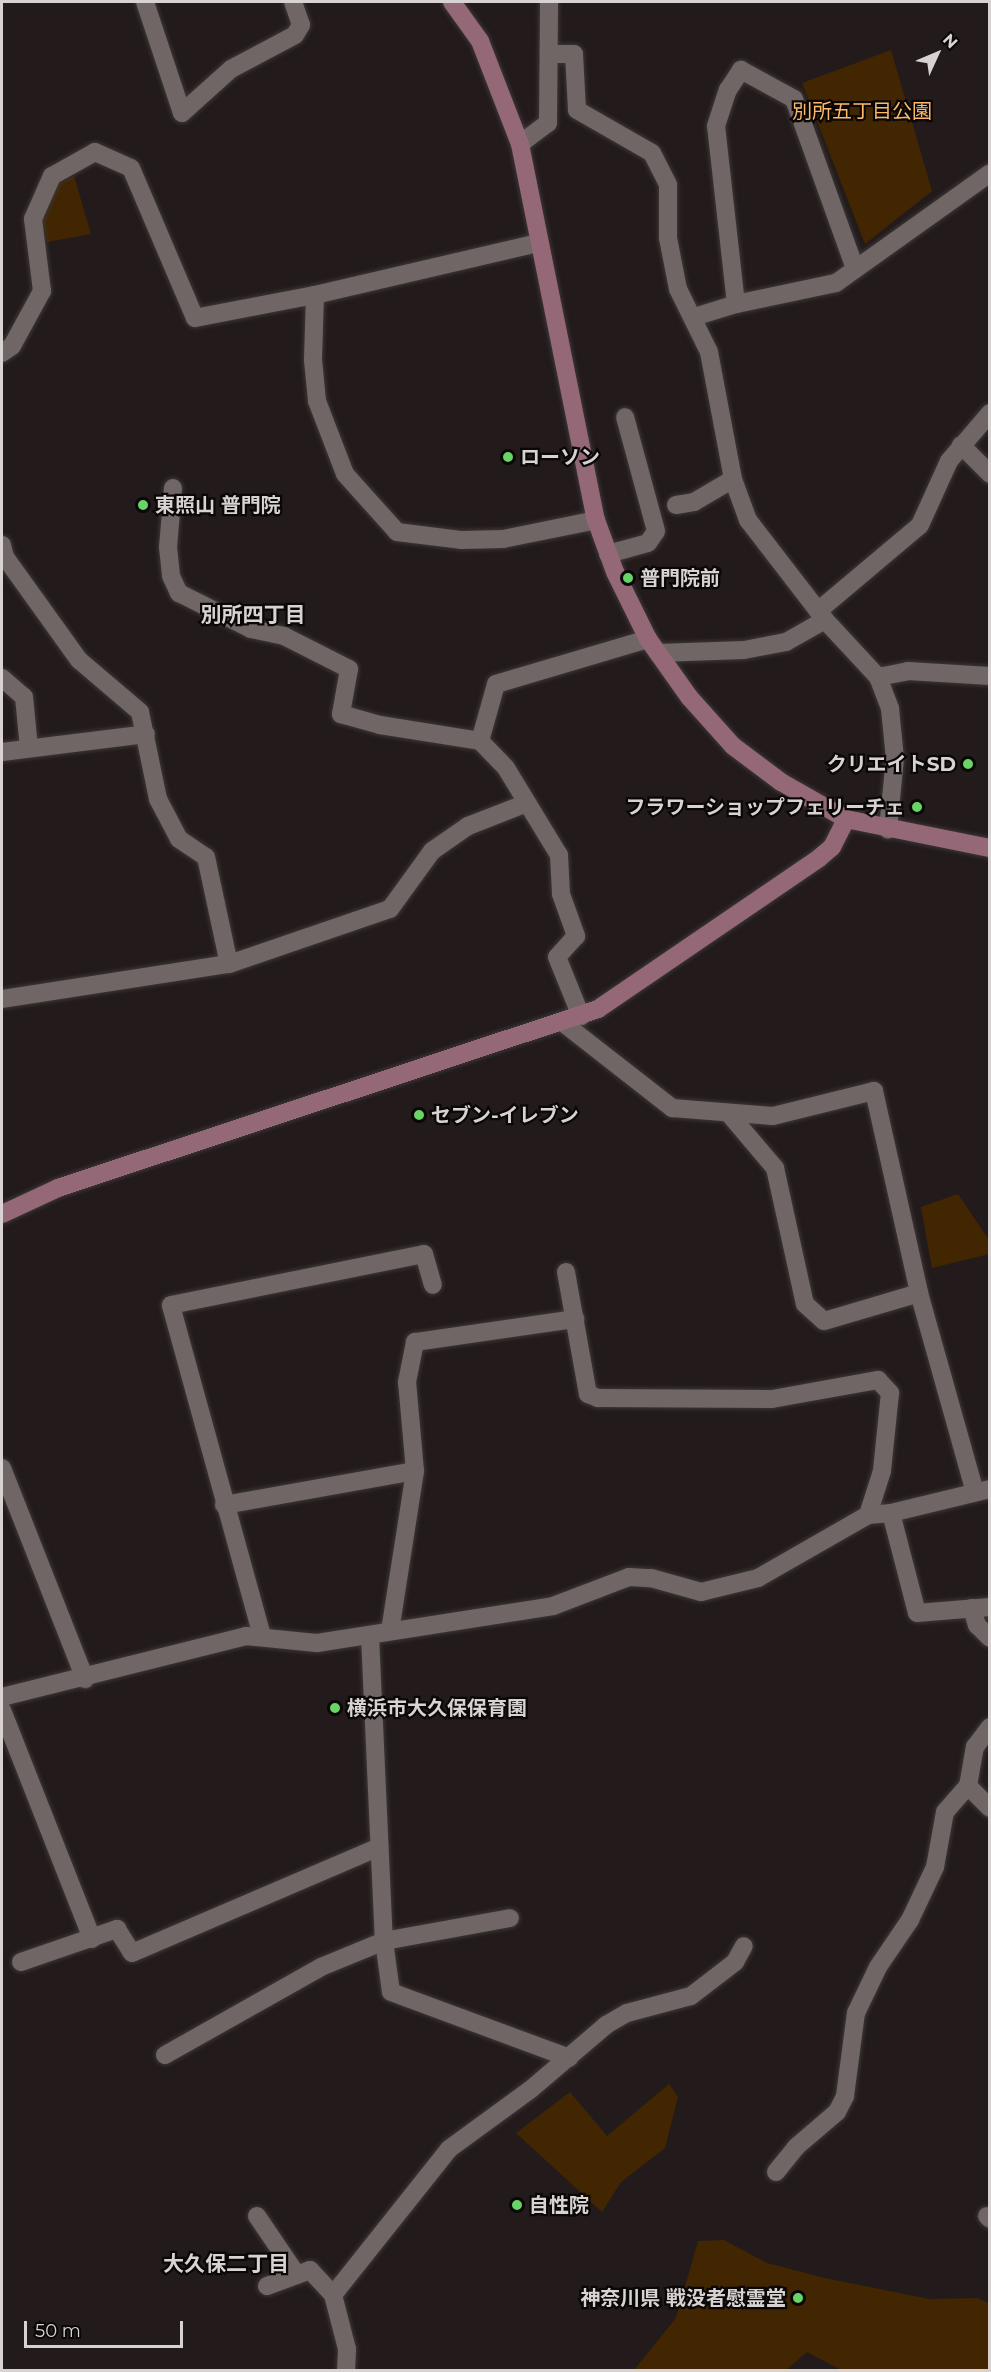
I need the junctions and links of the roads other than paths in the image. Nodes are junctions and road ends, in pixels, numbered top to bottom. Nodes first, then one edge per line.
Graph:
1 (145, 2) edge
2 (293, 2) edge
3 (452, 2) edge
4 (549, 2) edge
5 (550, 54) junction
6 (520, 144) junction
7 (990, 173) edge
8 (539, 243) junction
9 (855, 268) junction
10 (315, 295) junction
11 (736, 304) junction
12 (694, 317) junction
13 (2, 353) edge
14 (990, 412) edge
15 (625, 417) dead end
16 (961, 445) junction
17 (990, 474) edge
18 (733, 479) junction
19 (173, 488) dead end
20 (676, 505) dead end
21 (596, 520) junction
22 (2, 544) edge
23 (608, 554) junction
24 (821, 616) junction
25 (653, 646) junction
26 (990, 676) edge
27 (878, 677) junction
28 (2, 678) edge
29 (146, 734) junction
30 (480, 741) junction
31 (29, 748) junction
32 (2, 752) edge
33 (527, 803) junction
34 (846, 819) junction
35 (888, 830) junction
36 (990, 848) edge
37 (229, 964) junction
38 (2, 999) edge
39 (581, 1016) junction
40 (562, 1022) junction
41 (730, 1115) junction
42 (2, 1214) edge
43 (566, 1272) dead end
44 (433, 1285) dead end
45 (919, 1293) junction
46 (575, 1319) junction
47 (2, 1468) edge
48 (415, 1471) junction
49 (982, 1491) edge
50 (6, 1493) edge
51 (224, 1505) junction
52 (891, 1513) junction
53 (868, 1515) junction
54 (981, 1607) edge
55 (390, 1631) junction
56 (262, 1636) junction
57 (370, 1636) junction
58 (990, 1638) edge
59 (85, 1679) junction
60 (2, 1697) edge
61 (2, 1710) edge
62 (990, 1727) edge
63 (968, 1786) junction
64 (990, 1808) edge
65 (379, 1847) junction
66 (510, 1918) dead end
67 (92, 1939) junction
68 (384, 1941) junction
69 (744, 1946) dead end
70 (21, 1962) dead end
71 (165, 2055) dead end
72 (569, 2058) junction
73 (776, 2172) dead end
74 (257, 2216) dead end
75 (297, 2275) junction
76 (267, 2286) dead end
77 (333, 2295) junction
78 (346, 2370) edge

1 - 2 street
3 - 6 street
4 - 5 street
5 - 6 street
5 - 12 street
6 - 8 street
7 - 9 street
8 - 10 street
8 - 21 street
9 - 11 street
9 - 11 street
10 - 13 street
10 - 21 street
11 - 12 street
12 - 18 street
14 - 16 street
15 - 23 street
16 - 17 street
16 - 24 street
18 - 20 street
18 - 24 street
19 - 30 street
21 - 23 street
22 - 29 street
23 - 25 street
24 - 25 street
24 - 27 street
25 - 30 street
25 - 34 street
26 - 27 street
27 - 35 street
28 - 31 street
29 - 31 street
29 - 37 street
30 - 33 street
31 - 32 street
33 - 37 street
33 - 39 street
34 - 35 street
34 - 39 street
35 - 36 street
37 - 38 street
39 - 40 street
40 - 41 street
40 - 42 street
41 - 45 street
41 - 45 street
43 - 46 street
44 - 51 street
45 - 49 street
46 - 48 street
46 - 53 street
47 - 50 street
48 - 51 street
48 - 55 street
49 - 52 street
50 - 59 street
51 - 56 street
52 - 53 street
52 - 54 street
53 - 55 street
54 - 58 street
55 - 57 street
56 - 57 street
56 - 59 street
57 - 65 street
59 - 60 street
61 - 67 street
62 - 63 street
63 - 64 street
63 - 73 street
65 - 67 street
65 - 68 street
66 - 68 street
67 - 70 street
68 - 71 street
68 - 72 street
69 - 72 street
72 - 77 street
74 - 75 street
75 - 76 street
75 - 77 street
77 - 78 street

